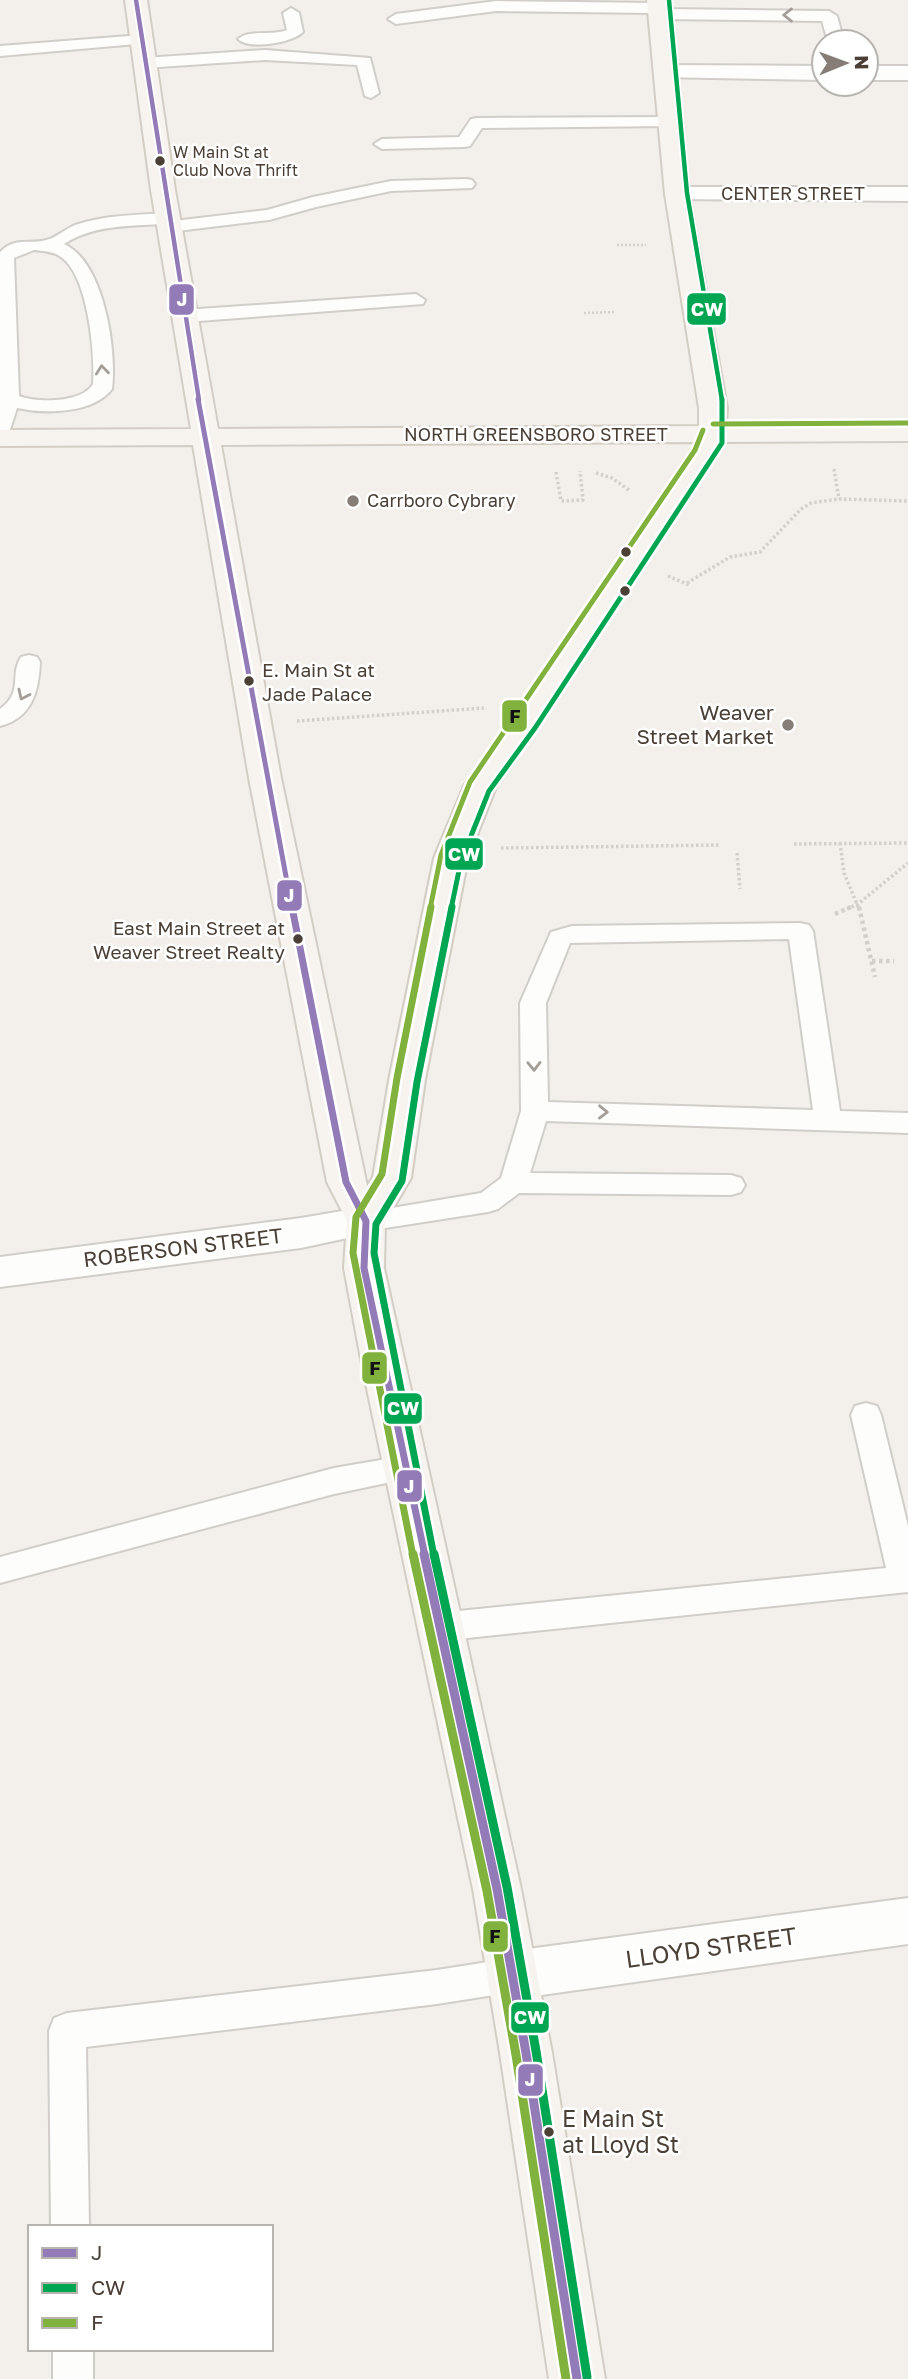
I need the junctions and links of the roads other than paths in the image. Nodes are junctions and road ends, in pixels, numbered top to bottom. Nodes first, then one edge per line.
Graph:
1 (136, 0) edge
2 (658, 7) edge
3 (291, 13) dead end
4 (396, 19) dead end
5 (832, 28) edge
6 (231, 40) dead end
7 (146, 47) junction
8 (0, 51) edge
9 (665, 72) junction
10 (810, 73) edge
11 (880, 73) edge
12 (908, 73) edge
13 (370, 93) dead end
14 (670, 122) junction
15 (382, 144) dead end
16 (466, 184) dead end
17 (677, 194) junction
18 (908, 194) edge
19 (168, 223) junction
20 (51, 245) junction
21 (416, 300) dead end
22 (185, 316) junction
23 (9, 399) junction
24 (74, 402) junction
25 (908, 433) edge
26 (713, 434) junction
27 (206, 436) junction
28 (0, 437) edge
29 (68, 439) junction
30 (29, 662) dead end
31 (0, 719) edge
32 (535, 1111) junction
33 (828, 1121) junction
34 (908, 1123) edge
35 (513, 1183) junction
36 (731, 1185) dead end
37 (366, 1221) junction
38 (0, 1272) edge
39 (866, 1415) dead end
40 (404, 1468) junction
41 (0, 1570) edge
42 (439, 1627) junction
43 (908, 1921) edge
44 (513, 1975) junction
45 (71, 2225) edge
46 (73, 2351) edge
47 (73, 2379) edge
48 (577, 2379) edge

1 - 7 main road
2 - 4 lane
5 -> 2 lane
2 - 9 main road
3 - 6 lane
7 - 8 lane
7 - 13 lane
7 - 19 main road
9 - 10 street
9 - 14 main road
11 - 12 street
14 - 15 lane
14 - 17 main road
16 - 19 lane
17 - 18 street, CENTER STREET
17 - 26 main road
19 - 20 lane
19 - 22 main road
20 - 23 lane
24 -> 20 lane
21 - 22 lane
22 - 27 main road
23 - 24 lane
23 - 28 lane
24 - 29 lane
25 - 26 main road, NORTH GREENSBORO STREET
26 - 27 main road, NORTH GREENSBORO STREET
26 - 37 main road
27 - 29 main road, NORTH GREENSBORO STREET
27 - 37 main road
28 - 29 main road, NORTH GREENSBORO STREET
30 -> 31 lane
32 -> 33 lane
33 -> 32 lane
32 - 35 lane
33 - 34 lane
35 - 36 lane
35 - 37 lane
37 - 38 street, ROBERSON STREET
37 - 40 main road
39 - 42 lane
40 - 41 lane
40 - 42 main road
42 - 44 main road
43 - 44 street, LLOYD STREET
44 - 45 lane
44 - 48 main road
46 - 47 lane

